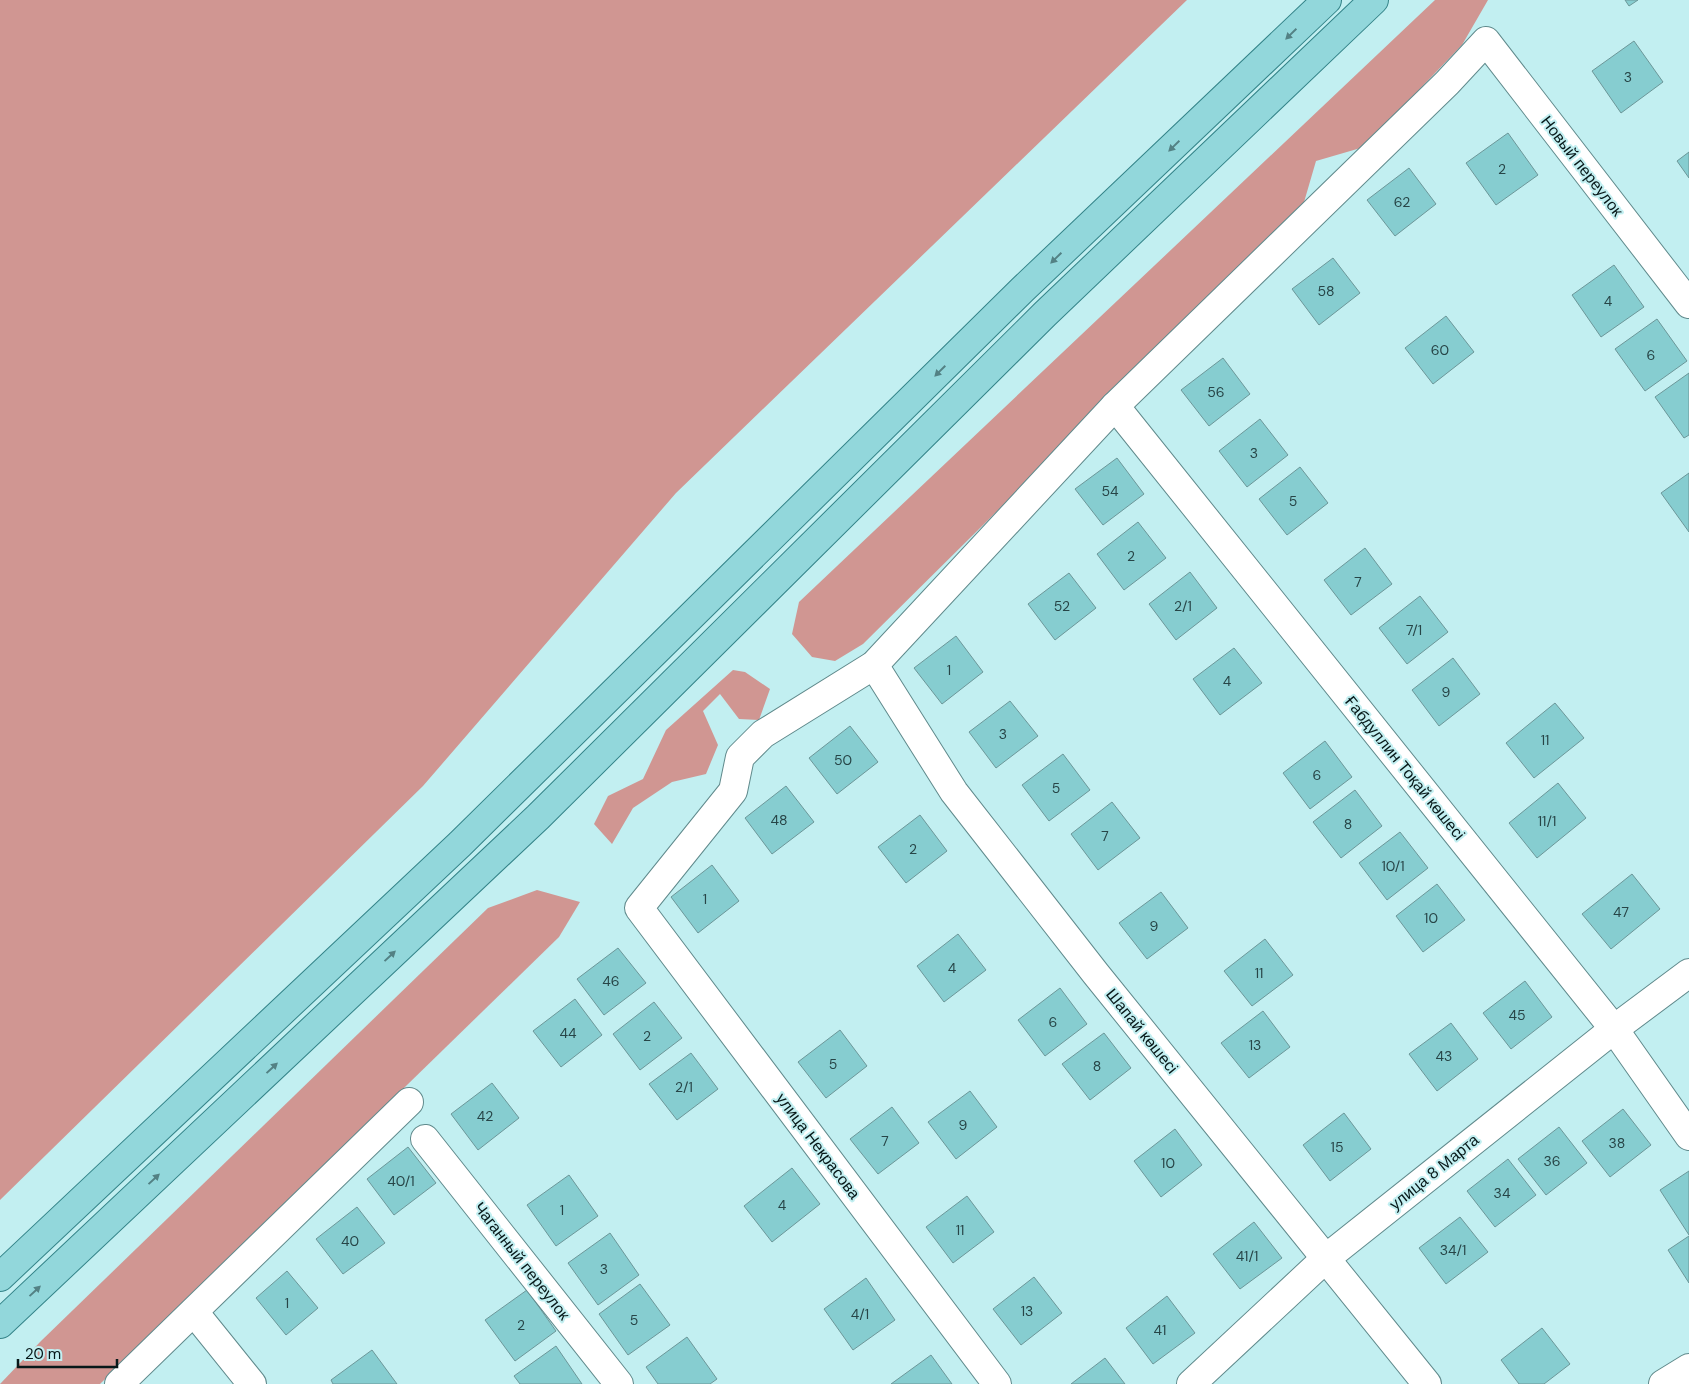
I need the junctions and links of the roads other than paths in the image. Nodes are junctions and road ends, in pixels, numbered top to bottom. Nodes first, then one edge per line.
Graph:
1 (1327, 0) edge
2 (1374, 0) edge
3 (1685, 292) edge
4 (1116, 406) junction
5 (874, 665) junction
6 (1689, 973) edge
7 (1614, 1029) junction
8 (408, 1102) dead end
9 (1689, 1136) edge
10 (425, 1138) dead end
11 (1325, 1259) junction
12 (0, 1277) edge
13 (194, 1312) junction
14 (0, 1324) edge
15 (1689, 1368) edge
16 (119, 1384) edge
17 (252, 1384) edge
18 (619, 1384) edge
19 (997, 1384) edge
20 (1191, 1384) edge
21 (1427, 1384) edge
22 (1663, 1384) edge

1 -> 12 main road
14 -> 2 main road
3 - 4 street, Новый переулок
4 - 5 street
4 - 7 street, Ғабдуллин Тоқай көшесі
5 - 11 street, Шапай көшесі
5 - 19 street, улица Некрасова
6 - 7 street, улица 8 Марта
7 - 9 street, Ғабдуллин Тоқай көшесі
7 - 11 street, улица 8 Марта
8 - 13 street
10 - 18 street, Чаганный переулок
11 - 20 street, улица 8 Марта
11 - 21 street, Шапай көшесі
13 - 16 street
13 - 17 street
15 - 22 street

